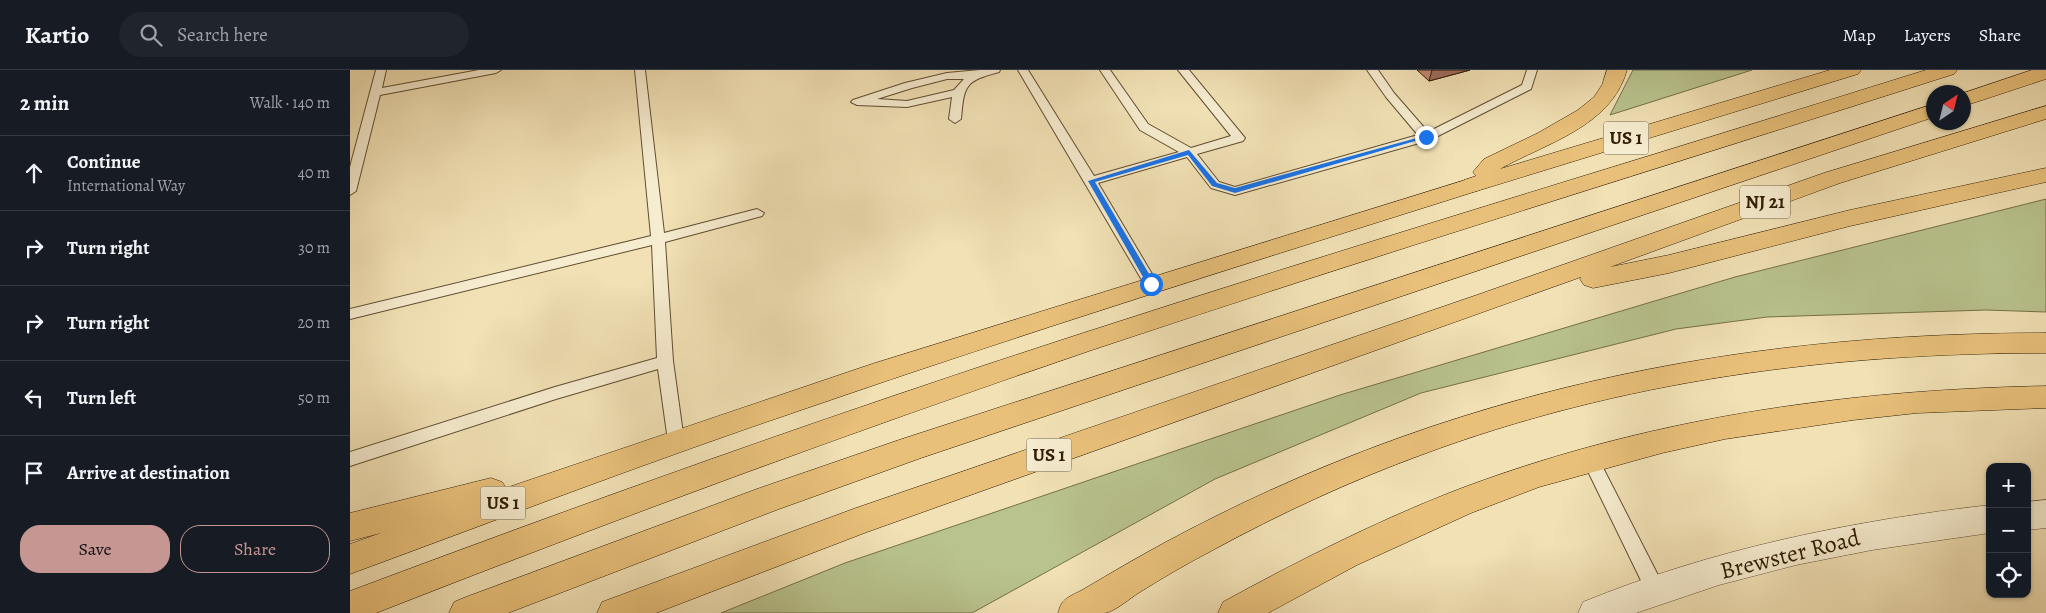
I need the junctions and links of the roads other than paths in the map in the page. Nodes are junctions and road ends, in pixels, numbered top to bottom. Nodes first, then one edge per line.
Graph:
1 (381, 70) edge
2 (496, 70) edge
3 (640, 70) edge
4 (940, 70) edge
5 (946, 70) edge
6 (995, 70) edge
7 (1023, 70) edge
8 (1105, 70) edge
9 (1182, 70) edge
10 (1372, 70) edge
11 (1532, 70) edge
12 (1617, 70) edge
13 (1851, 70) edge
14 (1946, 70) edge
15 (2046, 72) edge
16 (973, 75) junction
17 (2046, 90) edge
18 (375, 92) junction
19 (958, 92) junction
20 (1971, 98) edge
21 (857, 102) junction
22 (1971, 110) edge
23 (2046, 112) edge
24 (1926, 113) edge
25 (955, 119) dead end
26 (1926, 122) edge
27 (1426, 137) junction
28 (1189, 152) junction
29 (1767, 165) junction
30 (2046, 175) edge
31 (1091, 181) junction
32 (1472, 185) junction
33 (350, 191) edge
34 (757, 213) dead end
35 (658, 239) junction
36 (1151, 284) junction
37 (1486, 302) junction
38 (350, 314) edge
39 (2046, 343) edge
40 (665, 361) junction
41 (2046, 397) edge
42 (666, 445) junction
43 (350, 459) edge
44 (1590, 459) junction
45 (2046, 514) edge
46 (2031, 516) edge
47 (1986, 518) edge
48 (350, 527) edge
49 (350, 559) edge
50 (1656, 591) junction
51 (350, 607) edge
52 (466, 613) edge
53 (614, 613) edge
54 (1075, 613) edge
55 (1235, 613) edge
56 (1595, 613) edge

1 - 18 lane
2 - 18 lane
3 - 35 lane
4 - 21 lane
5 - 16 lane
6 - 16 lane
7 - 31 lane
8 - 28 lane
9 - 28 lane
10 - 27 lane
11 - 27 lane
12 - 32 highway
13 - 32 highway, US 1
14 - 51 highway
15 - 20 highway
16 - 19 lane
16 - 21 lane
17 - 22 highway
18 - 33 lane
19 - 21 lane
19 - 25 lane
23 - 37 highway, NJ 21
24 - 29 highway
26 - 29 highway
27 - 28 lane
28 - 31 lane
29 - 52 highway
30 - 37 highway, US 1
31 - 36 lane
32 - 36 highway, US 1
34 - 35 lane
35 - 38 lane
35 - 40 lane
36 - 42 highway, US 1
37 - 53 highway, US 1
39 - 54 highway
40 - 42 lane
40 - 43 lane
41 - 44 highway
42 - 48 highway
42 - 49 highway, US 1
44 - 50 lane
44 - 55 highway
45 - 46 street
47 - 50 street, Brewster Road
50 - 56 street, Brewster Road

